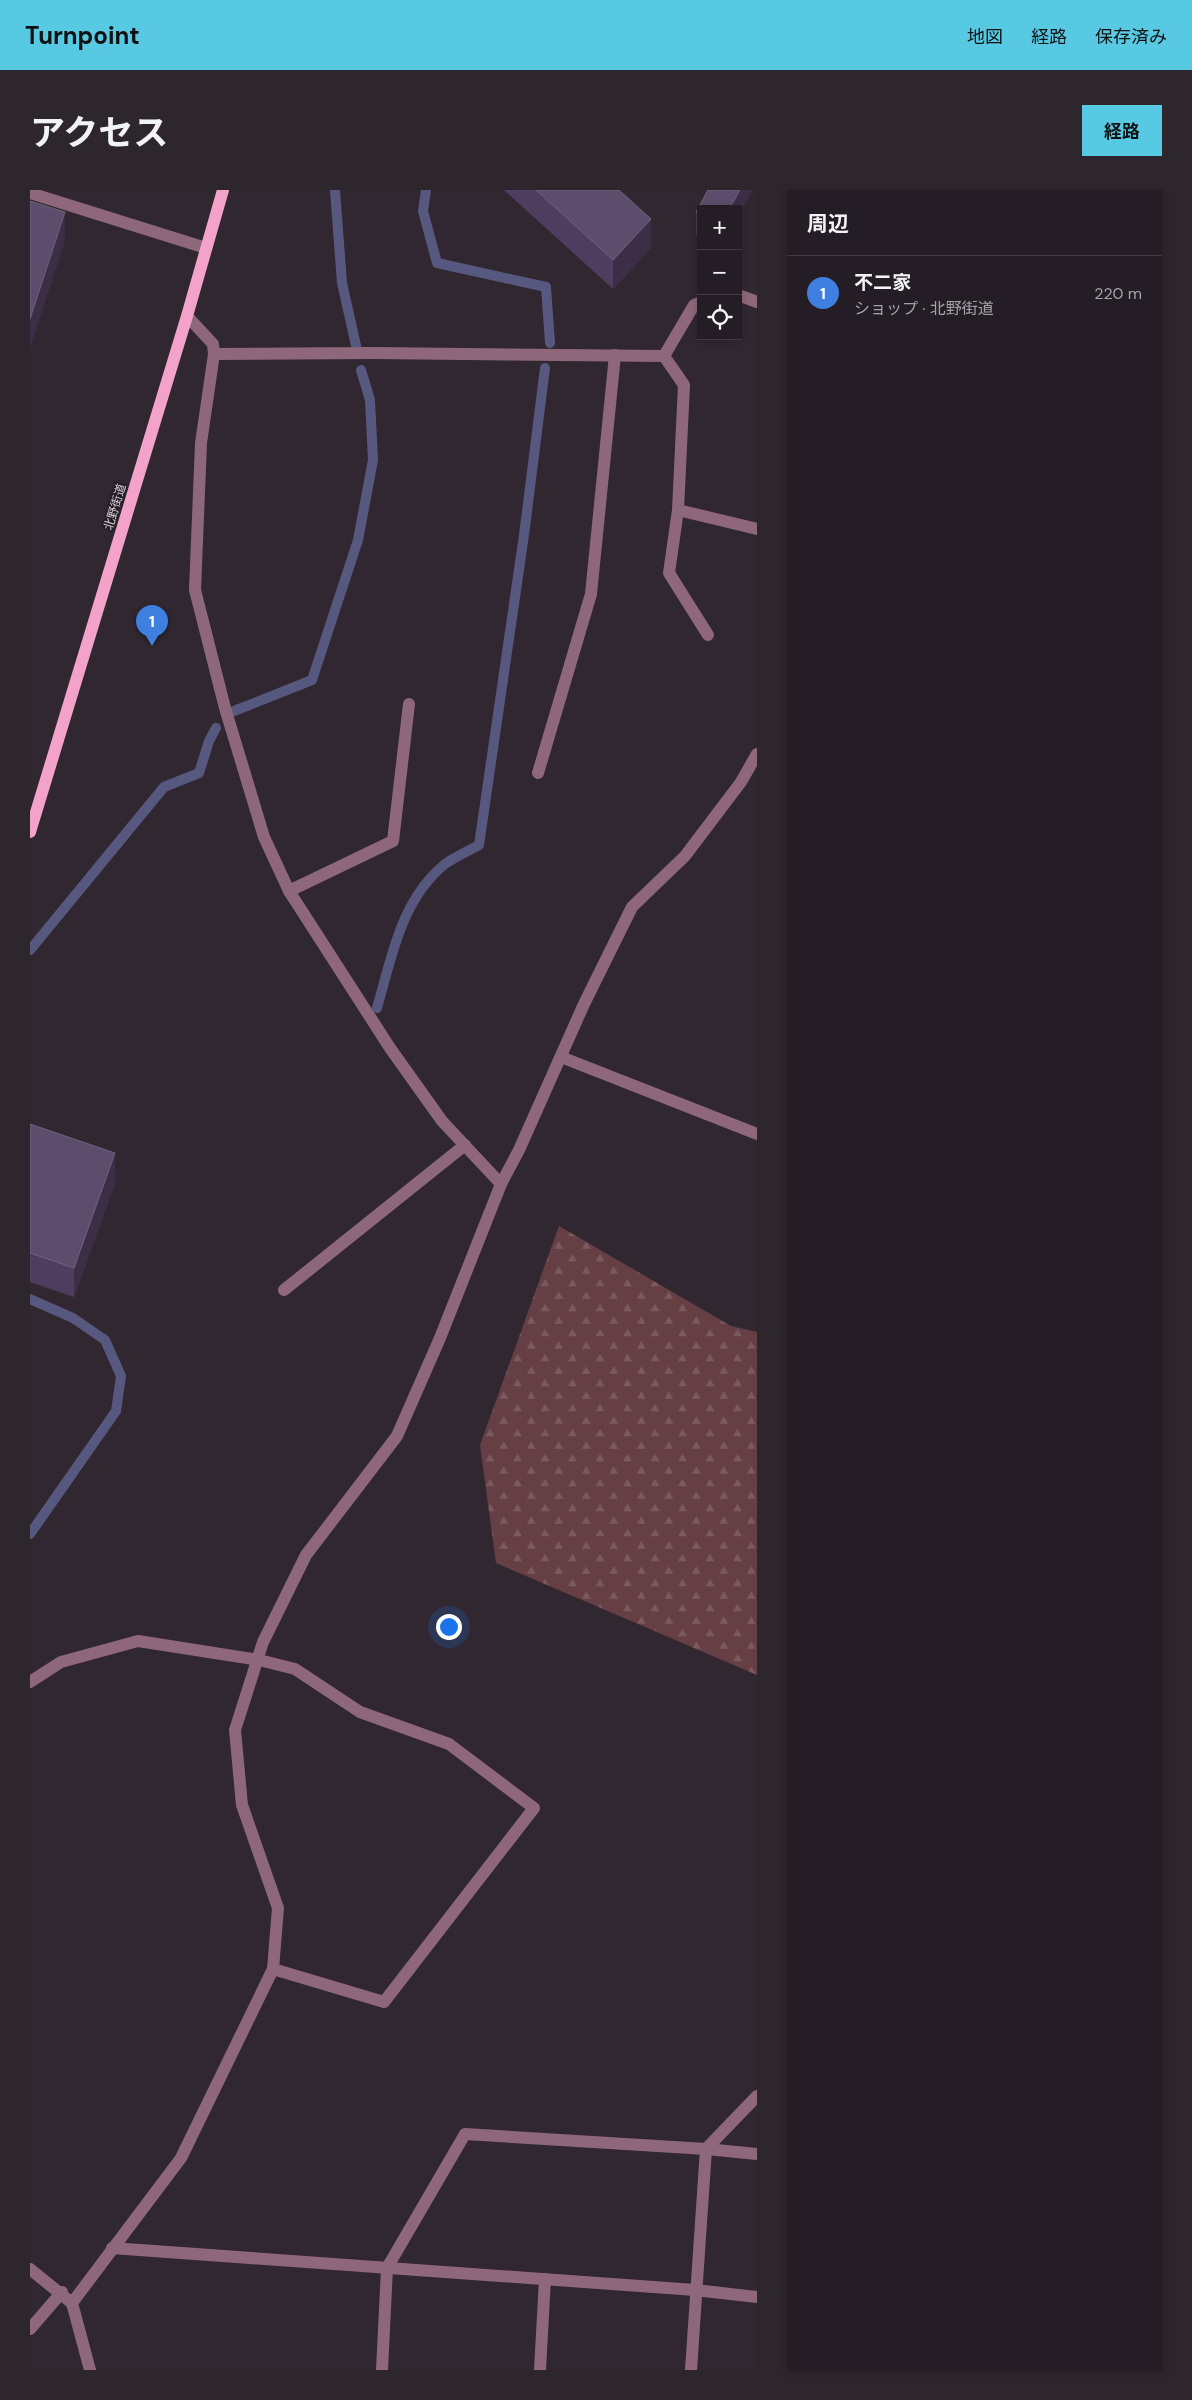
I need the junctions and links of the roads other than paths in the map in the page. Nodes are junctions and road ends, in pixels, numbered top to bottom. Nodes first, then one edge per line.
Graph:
1 (223, 190) edge
2 (30, 194) edge
3 (61, 196) edge
4 (206, 248) junction
5 (742, 297) edge
6 (757, 302) edge
7 (697, 304) edge
8 (187, 316) junction
9 (214, 354) junction
10 (615, 355) junction
11 (664, 356) junction
12 (678, 510) junction
13 (757, 529) edge
14 (708, 635) dead end
15 (409, 704) dead end
16 (757, 754) edge
17 (538, 773) dead end
18 (30, 832) edge
19 (289, 891) junction
20 (561, 1057) junction
21 (757, 1134) edge
22 (465, 1145) junction
23 (501, 1184) junction
24 (284, 1290) dead end
25 (259, 1660) junction
26 (30, 1682) edge
27 (273, 1969) junction
28 (757, 2096) edge
29 (706, 2149) junction
30 (757, 2154) edge
31 (112, 2248) junction
32 (387, 2268) junction
33 (30, 2269) edge
34 (545, 2279) junction
35 (695, 2290) junction
36 (62, 2292) junction
37 (757, 2297) edge
38 (72, 2303) junction
39 (30, 2329) edge
40 (90, 2370) edge
41 (382, 2370) edge
42 (540, 2370) edge
43 (691, 2370) edge

1 - 4 main road, 北野街道
2 - 3 street
3 - 4 street
4 - 8 main road, 北野街道
5 - 6 street
7 - 11 street
8 - 9 street
8 - 18 main road, 北野街道
9 - 10 street
9 - 19 street
10 - 11 street
10 - 17 street
11 - 12 street
12 - 13 street
12 - 14 street
15 - 19 street
16 - 20 street
19 - 22 street
20 - 21 street
20 - 23 street
22 - 23 street
22 - 24 street
23 - 25 street
25 - 26 street
25 - 27 street
25 - 27 street
27 - 31 street
28 - 29 street
29 - 30 street
29 - 32 street
29 - 35 street
31 - 32 street
31 - 38 street
32 - 34 street
32 - 41 street
33 - 36 street
34 - 35 street
34 - 42 street
35 - 37 street
35 - 43 street
36 - 38 street
36 - 39 street
38 - 40 street

